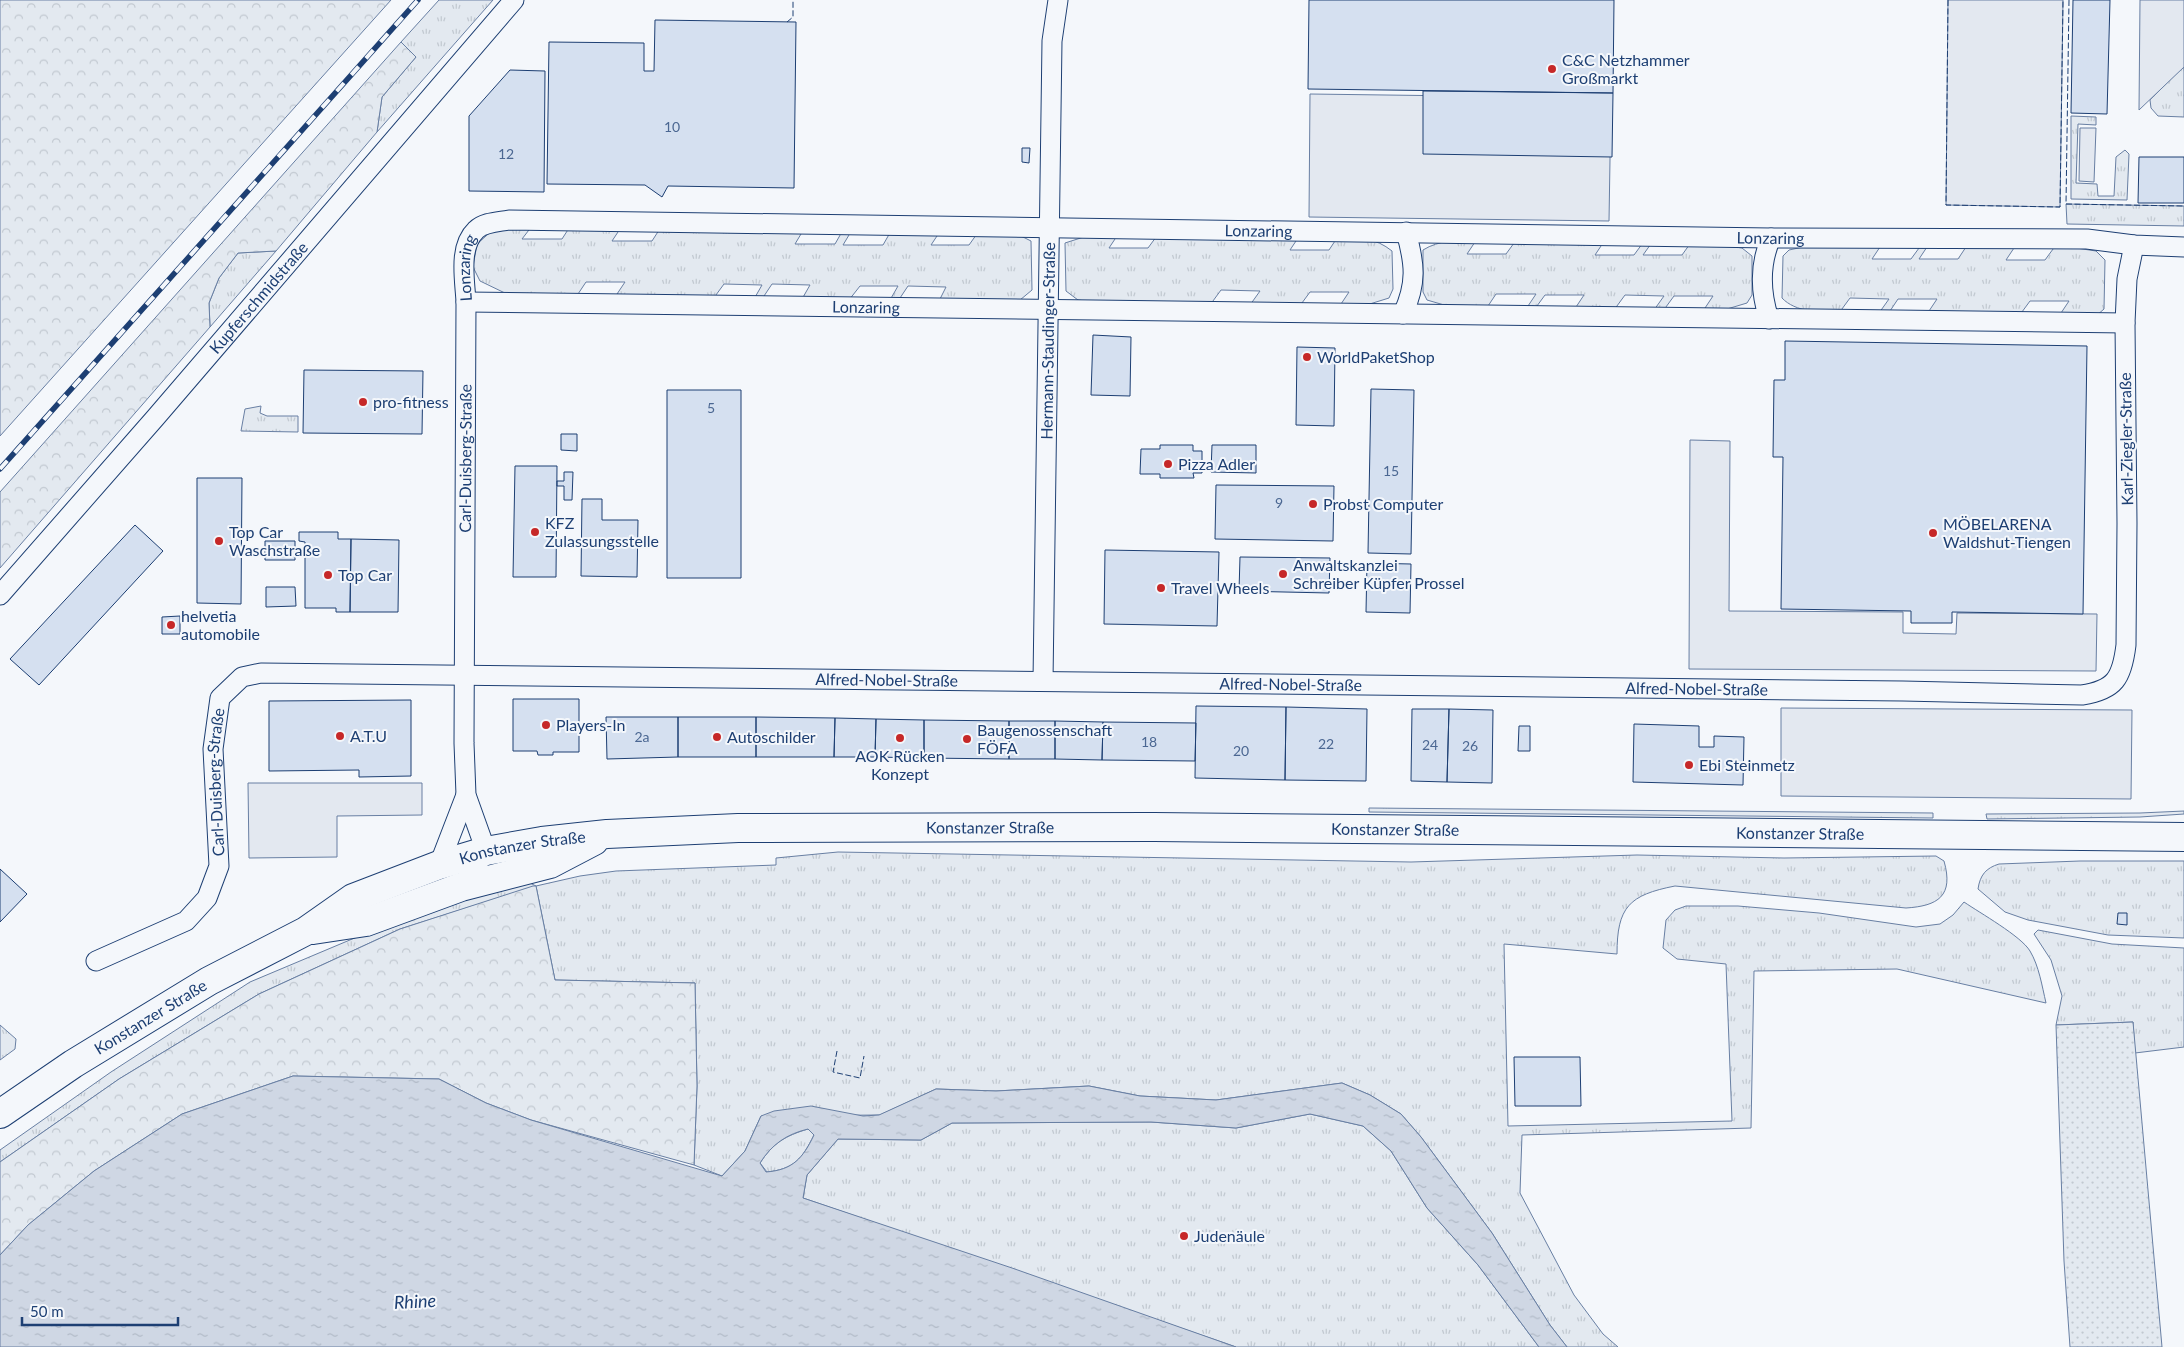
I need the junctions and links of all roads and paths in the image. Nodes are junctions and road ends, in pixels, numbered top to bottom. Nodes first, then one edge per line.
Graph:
1 (514, 0) edge
2 (1058, 0) edge
3 (1050, 226) junction
4 (1406, 232) junction
5 (1771, 238) junction
6 (2134, 245) junction
7 (2184, 247) edge
8 (466, 302) junction
9 (1048, 310) junction
10 (1403, 314) junction
11 (1769, 319) junction
12 (2125, 323) junction
13 (0, 595) edge
14 (464, 676) junction
15 (2115, 681) joint
16 (1043, 682) junction
17 (466, 795) junction
18 (607, 834) junction
19 (2184, 838) edge
20 (486, 852) junction
21 (438, 865) junction
22 (461, 887) junction
23 (306, 931) junction
24 (96, 961) dead end
25 (0, 1114) edge

1 - 13 street, Kupferschmidstraße
2 - 3 street, Hermann-Staudinger-Straße
3 - 4 street, Lonzaring
3 - 8 street, Lonzaring
3 - 9 street, Hermann-Staudinger-Straße
4 - 5 street, Lonzaring
4 - 10 street
5 - 6 street, Lonzaring
5 - 11 street
6 - 7 street
6 - 12 street, Karl-Ziegler-Straße
8 - 9 street, Lonzaring
8 - 14 street, Carl-Duisberg-Straße
9 - 10 street, Lonzaring
9 - 16 street, Hermann-Staudinger-Straße
10 - 11 street, Lonzaring
11 - 12 street, Lonzaring
12 - 15 street, Karl-Ziegler-Straße
14 - 16 street, Alfred-Nobel-Straße
14 - 17 street, Carl-Duisberg-Straße
14 - 24 street, Carl-Duisberg-Straße
15 - 16 street, Alfred-Nobel-Straße
17 - 20 street, Carl-Duisberg-Straße
17 - 21 street, Carl-Duisberg-Straße
18 - 19 main road, Konstanzer Straße
18 - 20 main road, Konstanzer Straße
18 - 22 main road, Konstanzer Straße
20 - 21 main road, Konstanzer Straße
20 - 22 street
21 - 23 main road, Konstanzer Straße
22 - 23 main road, Konstanzer Straße
23 - 25 main road, Konstanzer Straße

